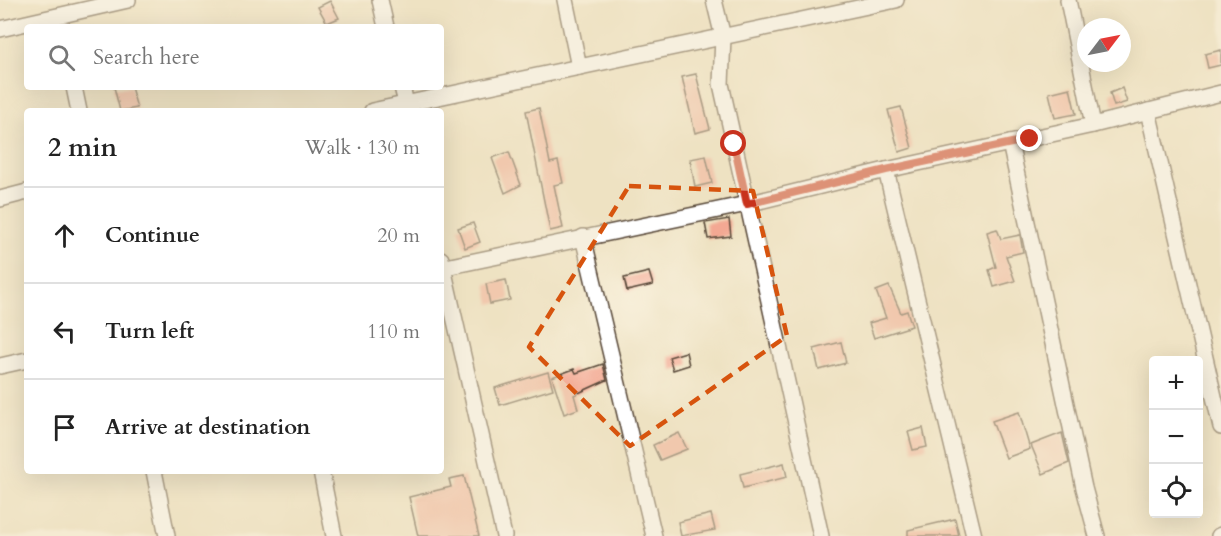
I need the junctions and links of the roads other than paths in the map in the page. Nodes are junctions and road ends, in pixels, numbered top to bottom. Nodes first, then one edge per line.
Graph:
1 (128, 0) edge
2 (380, 0) edge
3 (565, 0) edge
4 (714, 0) edge
5 (896, 0) edge
6 (1068, 0) edge
7 (59, 21) edge
8 (37, 24) edge
9 (385, 24) edge
10 (24, 26) edge
11 (0, 29) edge
12 (723, 37) junction
13 (579, 67) junction
14 (75, 90) edge
15 (403, 90) edge
16 (1221, 93) edge
17 (407, 107) edge
18 (78, 108) edge
19 (1148, 111) junction
20 (1093, 125) junction
21 (1010, 143) junction
22 (886, 170) junction
23 (24, 193) edge
24 (0, 199) edge
25 (747, 204) junction
26 (583, 237) junction
27 (444, 264) edge
28 (444, 273) edge
29 (24, 361) edge
30 (0, 366) edge
31 (1221, 427) edge
32 (155, 474) edge
33 (322, 474) edge
34 (167, 536) edge
35 (334, 536) edge
36 (504, 536) edge
37 (654, 536) edge
38 (821, 536) edge
39 (974, 536) edge
40 (1097, 536) edge

1 - 7 street
2 - 9 street
3 - 13 street
4 - 12 street
5 - 12 street
6 - 20 street
7 - 8 street
10 - 11 street
12 - 13 street
12 - 25 street
13 - 17 street
14 - 18 street
15 - 17 street
16 - 19 street
19 - 20 street
19 - 31 street
20 - 21 street
21 - 22 street
21 - 40 street
22 - 25 street
22 - 39 street
23 - 24 street
25 - 26 street
25 - 38 street
26 - 27 street
26 - 37 street
28 - 36 street
29 - 30 street
32 - 34 street
33 - 35 street

